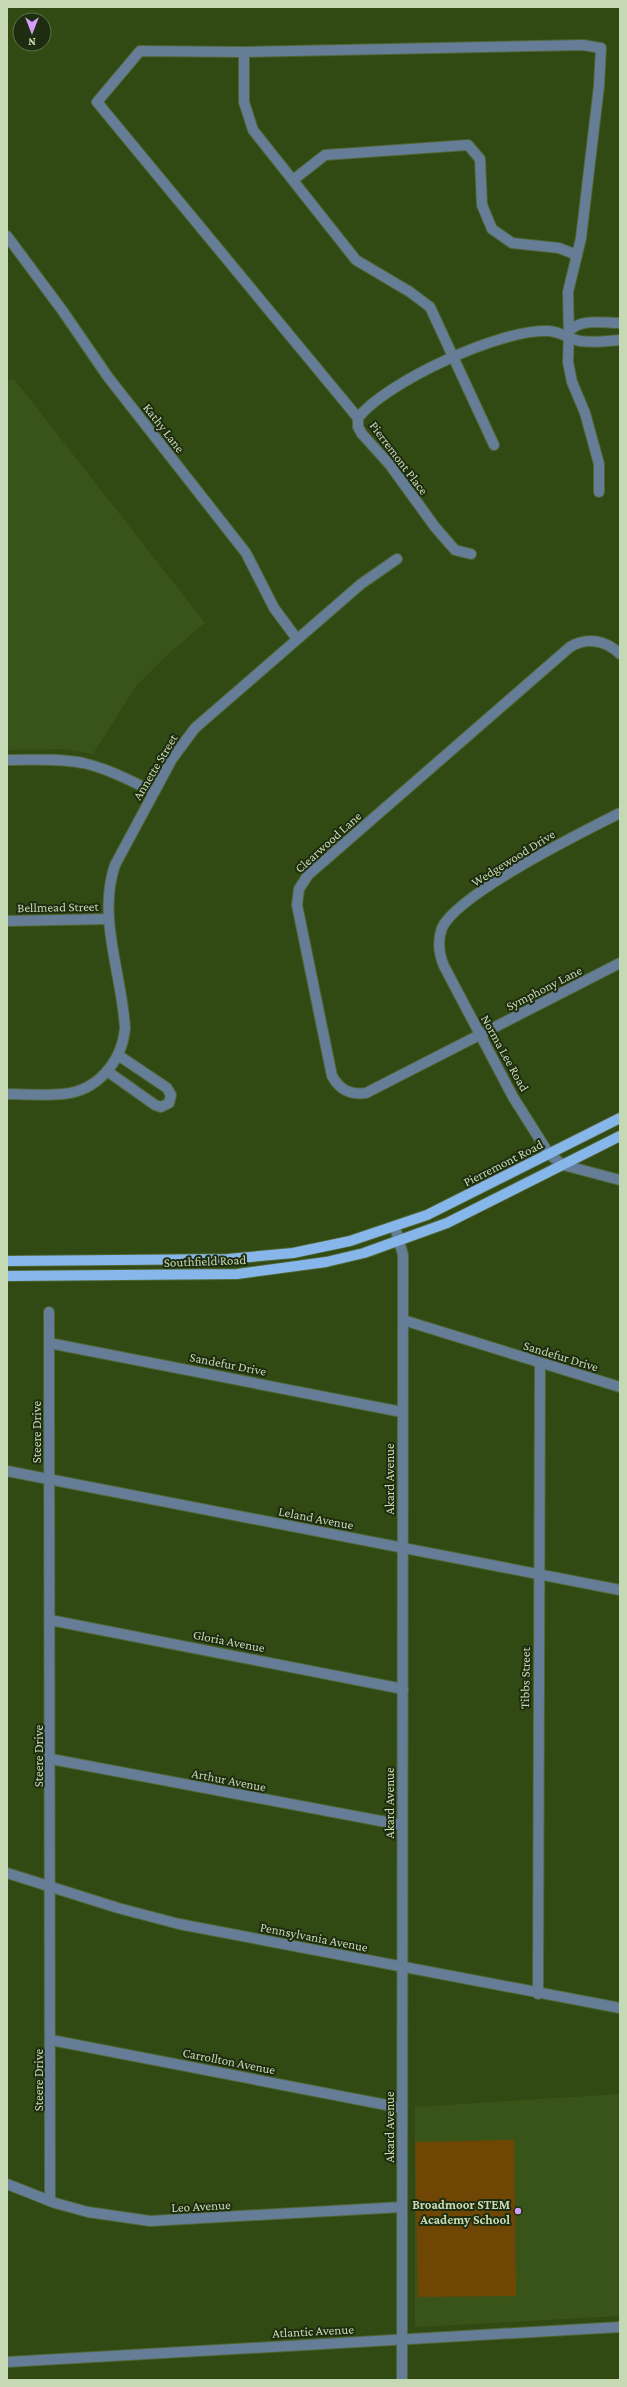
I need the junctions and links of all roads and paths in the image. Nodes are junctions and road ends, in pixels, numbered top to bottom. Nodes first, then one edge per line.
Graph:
1 (244, 52) junction
2 (293, 180) junction
3 (7, 236) edge
4 (577, 255) junction
5 (620, 323) edge
6 (569, 335) junction
7 (620, 340) edge
8 (453, 358) junction
9 (358, 418) junction
10 (494, 445) dead end
11 (599, 492) dead end
12 (470, 554) dead end
13 (397, 559) dead end
14 (297, 639) junction
15 (620, 654) edge
16 (7, 760) edge
17 (154, 792) junction
18 (620, 813) edge
19 (109, 919) junction
20 (7, 920) edge
21 (439, 945) joint
22 (620, 963) edge
23 (479, 1035) junction
24 (118, 1055) junction
25 (107, 1072) junction
26 (7, 1094) edge
27 (620, 1118) edge
28 (598, 1129) junction
29 (620, 1136) edge
30 (606, 1143) junction
31 (549, 1154) junction
32 (563, 1165) junction
33 (620, 1180) edge
34 (396, 1227) junction
35 (399, 1242) junction
36 (283, 1254) junction
37 (51, 1260) junction
38 (154, 1260) junction
39 (7, 1261) edge
40 (285, 1269) junction
41 (155, 1275) junction
42 (7, 1276) edge
43 (51, 1276) junction
44 (49, 1312) dead end
45 (403, 1320) junction
46 (49, 1343) junction
47 (540, 1363) junction
48 (620, 1388) edge
49 (402, 1412) junction
50 (7, 1471) edge
51 (50, 1479) junction
52 (402, 1547) junction
53 (540, 1574) junction
54 (620, 1590) edge
55 (50, 1620) junction
56 (403, 1689) junction
57 (51, 1759) junction
58 (402, 1825) junction
59 (7, 1873) edge
60 (51, 1887) junction
61 (402, 1968) junction
62 (538, 1994) junction
63 (620, 2008) edge
64 (51, 2040) junction
65 (402, 2108) junction
66 (7, 2184) edge
67 (50, 2201) junction
68 (402, 2207) junction
69 (620, 2327) edge
70 (403, 2339) junction
71 (7, 2362) edge
72 (402, 2380) edge

1 - 2 street
1 - 4 street
1 - 9 street
2 - 4 street
2 - 8 street
3 - 14 street, Kathy Lane
4 - 6 street
5 - 6 street
6 - 7 street, Pierremont Place
6 - 8 street, Pierremont Place
6 - 11 street
8 - 9 street, Pierremont Place
8 - 10 street
9 - 12 street, Pierremont Place
13 - 14 street, Annette Street
14 - 17 street, Annette Street
15 - 23 street, Clearwood Lane
16 - 17 street
17 - 19 street, Annette Street
18 - 21 street, Wedgewood Drive
19 - 20 street, Bellmead Street
19 - 24 street, Annette Street
21 - 23 street, Norma Lee Road
22 - 23 street, Symphony Lane
23 - 31 street, Norma Lee Road
24 - 25 street, Annette Street
24 - 25 street
25 - 26 street
27 - 28 main road, Pierremont Road
28 - 30 main road
28 - 31 main road, Pierremont Road
29 - 30 main road
30 - 32 main road
31 - 32 street, Norma Lee Road
31 - 34 main road, Pierremont Road
32 - 33 street
32 - 35 main road
34 - 35 street, Akard Avenue
34 - 36 main road, Southfield Road
35 - 40 main road, Southfield Road
35 - 45 street, Akard Avenue
36 - 38 main road, Southfield Road
36 - 40 main road
37 - 38 main road, Southfield Road
37 - 39 main road, Southfield Road
37 - 43 main road
38 - 41 main road
40 - 41 main road, Southfield Road
41 - 43 main road, Southfield Road
42 - 43 main road, Southfield Road
44 - 46 street, Steere Drive
45 - 47 street, Sandefur Drive
45 - 49 street, Akard Avenue
46 - 49 street, Sandefur Drive
46 - 51 street, Steere Drive
47 - 48 street, Sandefur Drive
47 - 53 street, Tibbs Street
49 - 52 street, Akard Avenue
50 - 51 street, Leland Avenue
51 - 52 street, Leland Avenue
51 - 55 street, Steere Drive
52 - 53 street, Leland Avenue
52 - 56 street, Akard Avenue
53 - 54 street, Leland Avenue
53 - 62 street, Tibbs Street
55 - 56 street, Gloria Avenue
55 - 57 street, Steere Drive
56 - 58 street, Akard Avenue
57 - 58 street, Arthur Avenue
57 - 60 street, Steere Drive
58 - 61 street, Akard Avenue
59 - 60 street, Pennsylvania Avenue
60 - 61 street, Pennsylvania Avenue
60 - 64 street, Steere Drive
61 - 62 street, Pennsylvania Avenue
61 - 65 street, Akard Avenue
62 - 63 street, Pennsylvania Avenue
64 - 65 street, Carrollton Avenue
64 - 67 street, Steere Drive
65 - 68 street, Akard Avenue
66 - 67 street, Leo Avenue
67 - 68 street, Leo Avenue
68 - 70 street, Akard Avenue
69 - 70 street, Atlantic Avenue
70 - 71 street, Atlantic Avenue
70 - 72 street, Akard Avenue

